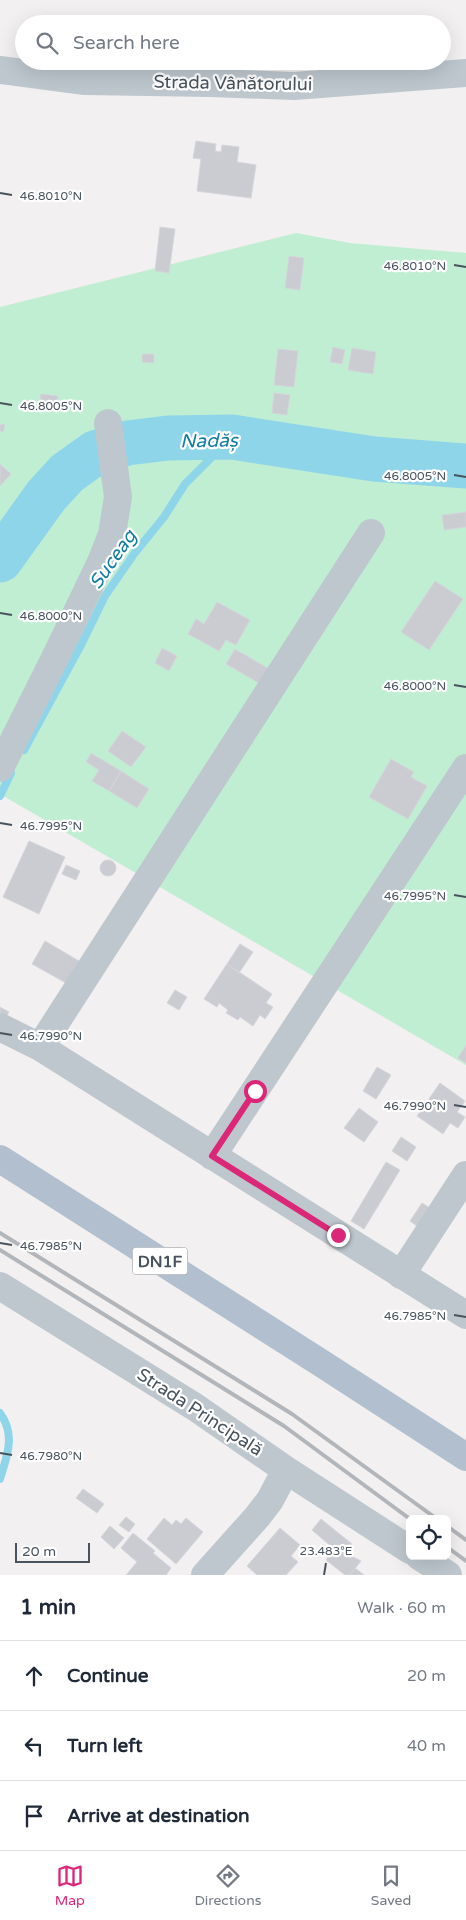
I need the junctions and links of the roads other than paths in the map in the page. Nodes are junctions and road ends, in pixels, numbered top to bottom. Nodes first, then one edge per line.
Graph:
1 (0, 70) edge
2 (466, 73) edge
3 (108, 423) dead end
4 (371, 533) dead end
5 (0, 768) edge
6 (466, 768) edge
7 (0, 1027) edge
8 (40, 1047) junction
9 (212, 1156) junction
10 (0, 1159) edge
11 (466, 1174) edge
12 (401, 1275) junction
13 (0, 1286) edge
14 (466, 1315) edge
15 (466, 1458) edge
16 (286, 1470) junction
17 (406, 1547) edge
18 (425, 1560) edge
19 (205, 1575) edge
20 (448, 1575) edge

1 - 2 street, Strada Vânătorului
3 - 5 street
4 - 8 street
6 - 9 street
7 - 8 street
8 - 9 street
9 - 12 street
10 - 15 main road, DN1F
11 - 12 street
12 - 14 street
13 - 16 street, Strada Principală
16 - 17 street, Strada Principală
16 - 19 street
18 - 20 street

